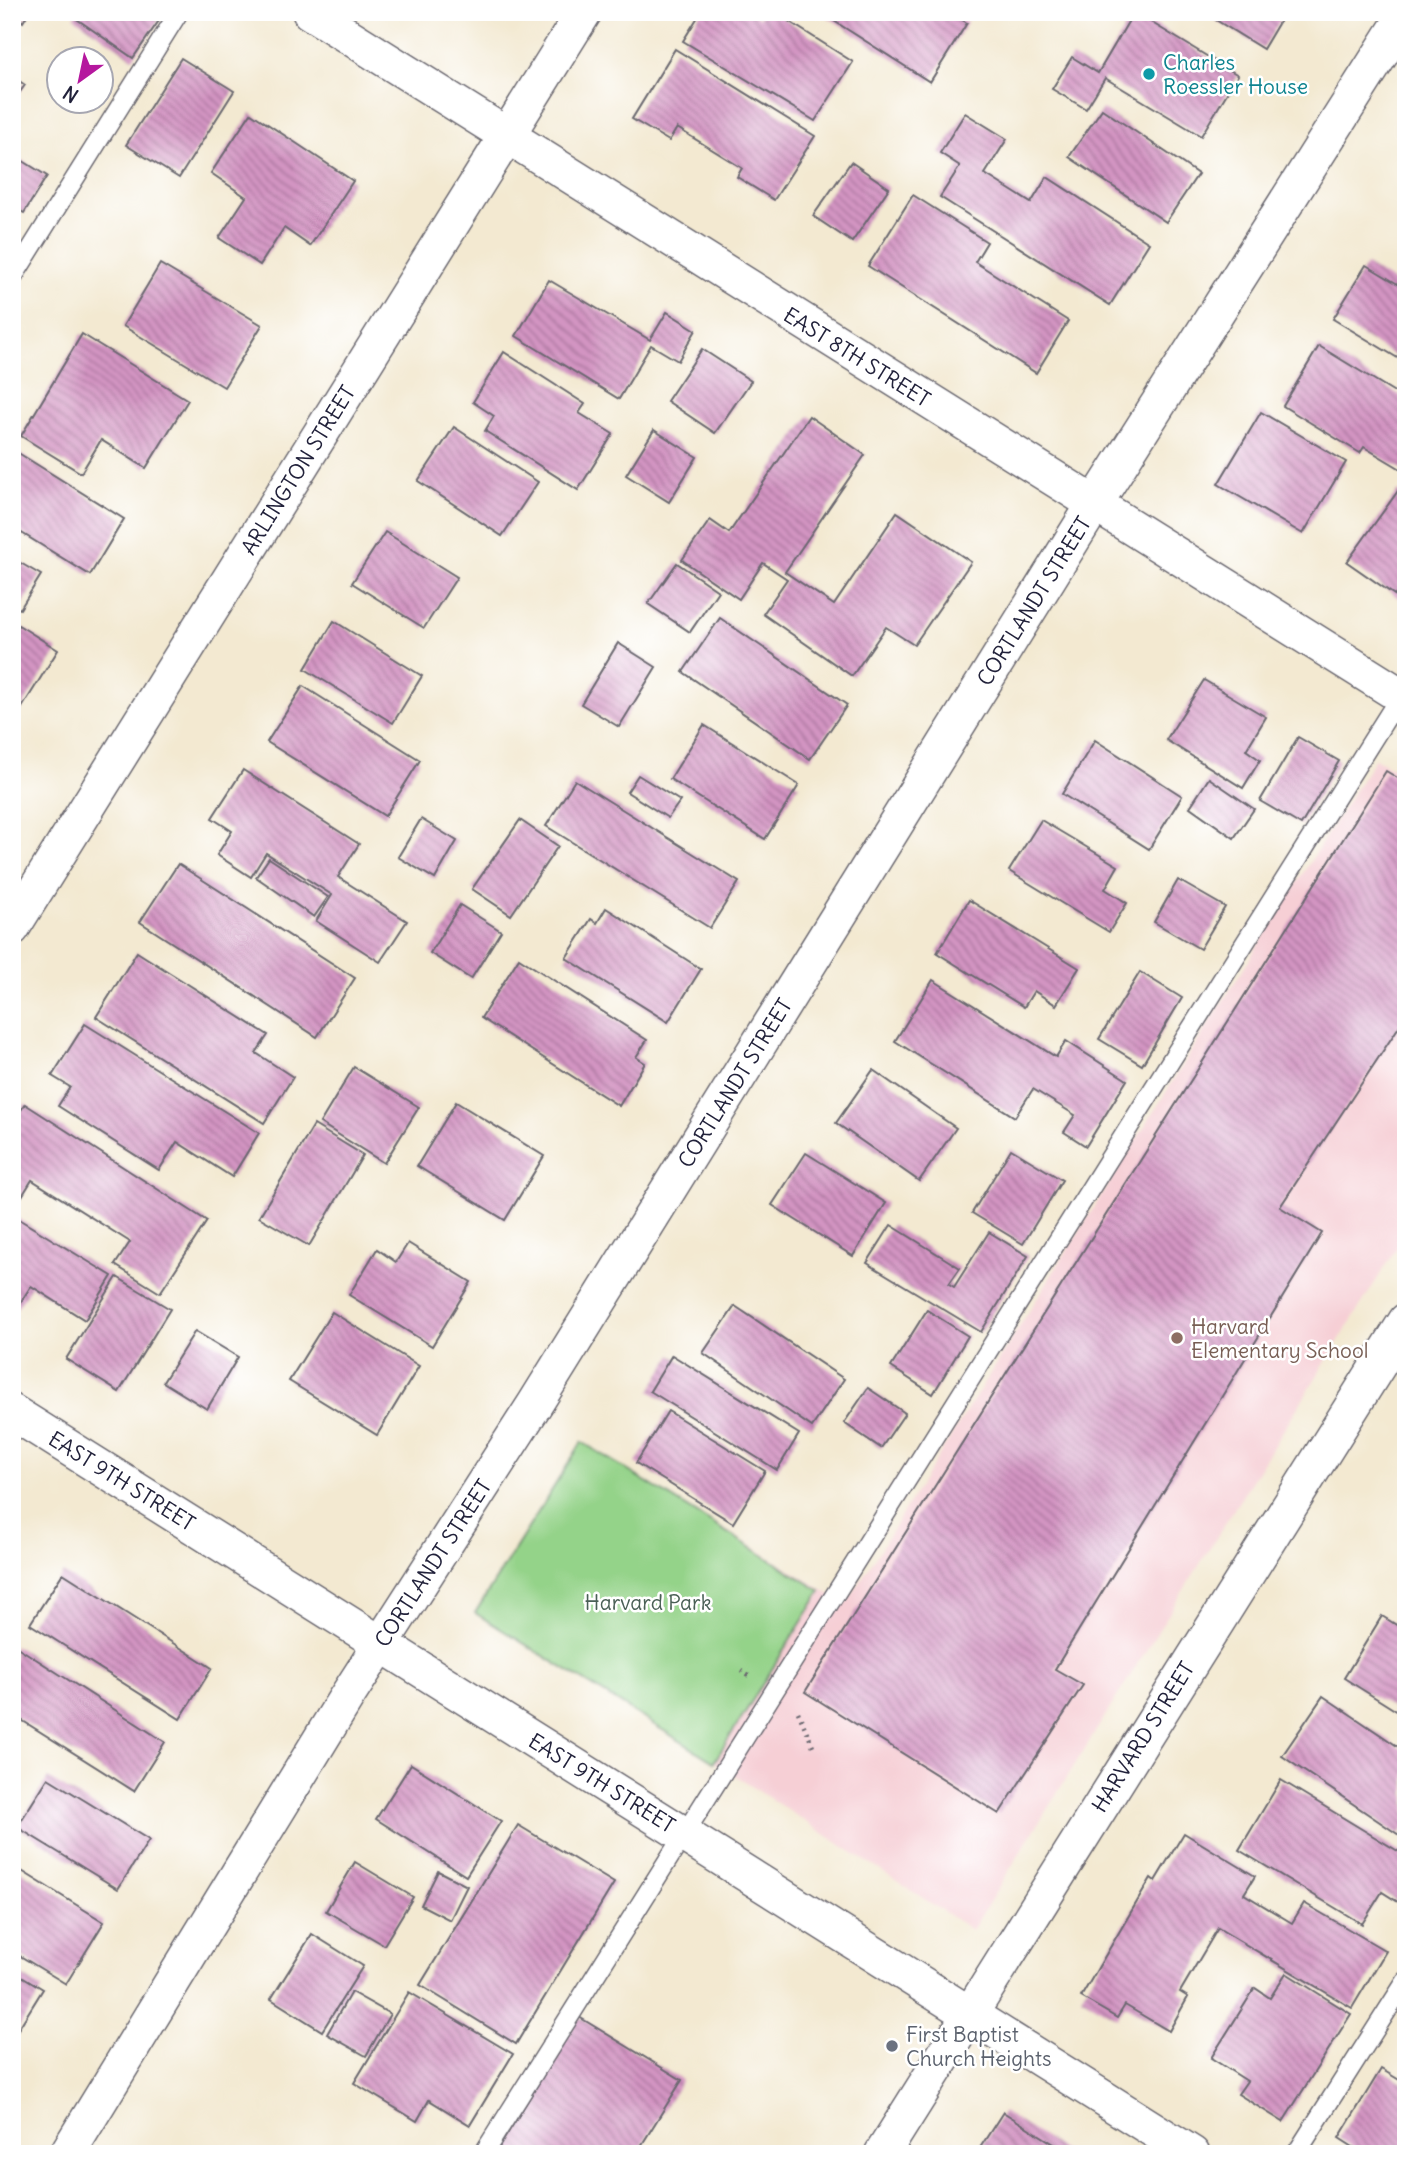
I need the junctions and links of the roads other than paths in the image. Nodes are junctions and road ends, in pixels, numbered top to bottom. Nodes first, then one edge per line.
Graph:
1 (179, 12) edge
2 (310, 12) edge
3 (584, 12) edge
4 (1406, 14) edge
5 (507, 136) junction
6 (12, 279) edge
7 (1094, 505) junction
8 (1404, 694) edge
9 (12, 928) edge
10 (1406, 1321) edge
11 (12, 1412) edge
12 (381, 1644) junction
13 (683, 1833) junction
14 (1406, 1981) edge
15 (969, 2013) junction
16 (67, 2154) edge
17 (483, 2154) edge
18 (882, 2154) edge
19 (1192, 2154) edge
20 (1296, 2154) edge

1 - 6 lane
2 - 5 street, EAST 8TH STREET
3 - 5 street, ARLINGTON STREET
4 - 7 street, CORTLANDT STREET
5 - 7 street, EAST 8TH STREET
5 - 9 street, ARLINGTON STREET
7 - 8 street, EAST 8TH STREET
7 - 12 street, CORTLANDT STREET
8 - 13 lane
10 - 15 street, HARVARD STREET
11 - 12 street, EAST 9TH STREET
12 - 13 street, EAST 9TH STREET
12 - 16 street, CORTLANDT STREET
13 - 15 street, EAST 9TH STREET
13 - 17 lane
14 - 20 lane
15 - 18 street, HARVARD STREET
15 - 19 street, EAST 9TH STREET

